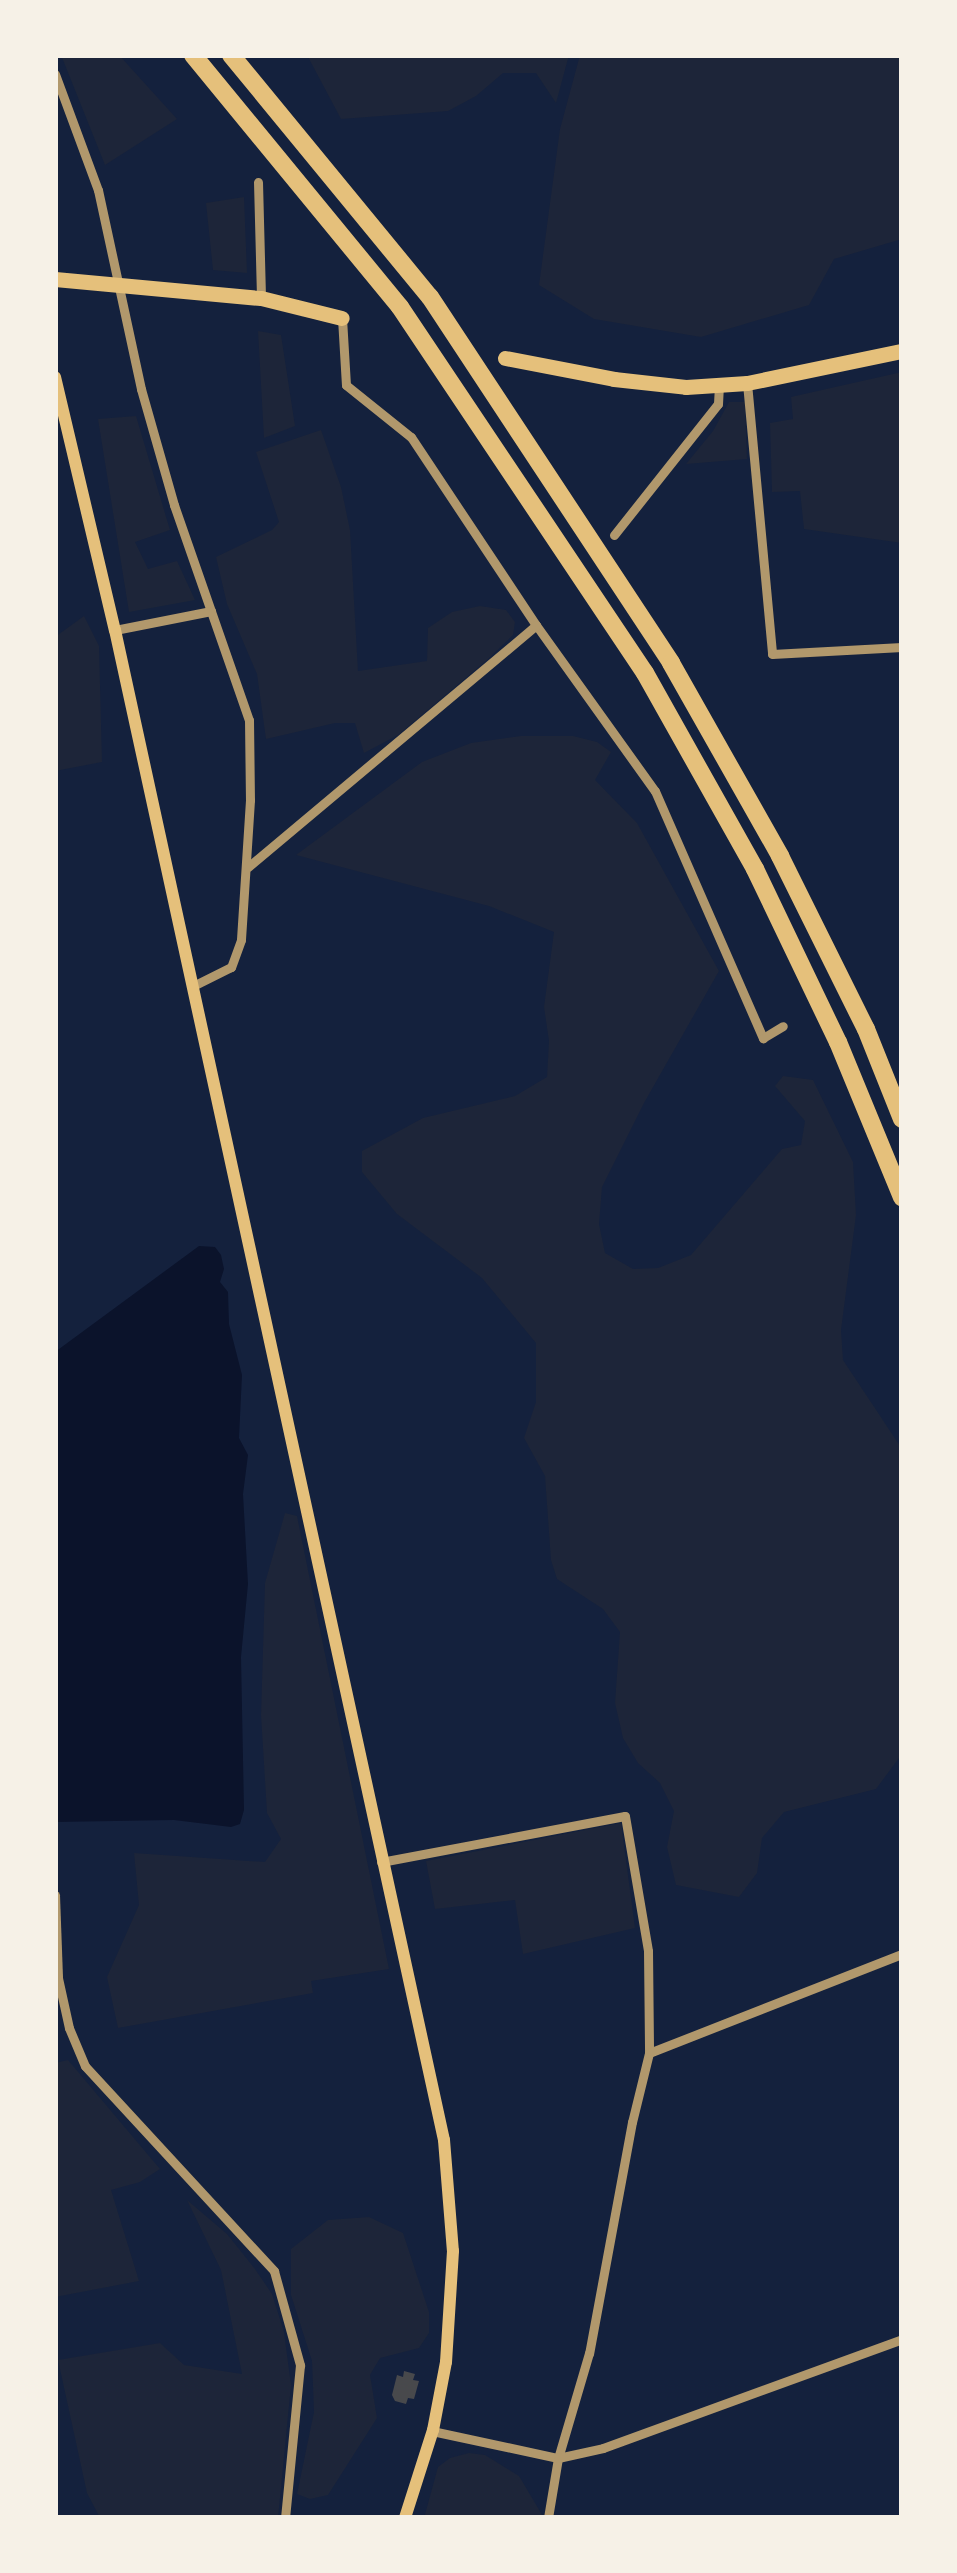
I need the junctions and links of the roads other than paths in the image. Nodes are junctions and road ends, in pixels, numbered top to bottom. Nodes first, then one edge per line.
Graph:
1 (193, 55) edge
2 (230, 55) edge
3 (55, 74) edge
4 (258, 182) dead end
5 (55, 279) edge
6 (119, 282) junction
7 (261, 298) junction
8 (342, 318) joint
9 (902, 350) edge
10 (505, 358) dead end
11 (55, 377) edge
12 (747, 382) junction
13 (720, 386) junction
14 (614, 536) dead end
15 (211, 610) junction
16 (536, 625) junction
17 (115, 630) junction
18 (902, 647) edge
19 (248, 867) junction
20 (193, 986) junction
21 (784, 1026) dead end
22 (902, 1120) edge
23 (902, 1197) edge
24 (381, 1862) junction
25 (55, 1895) edge
26 (902, 1954) edge
27 (649, 2053) junction
28 (902, 2338) edge
29 (432, 2431) junction
30 (558, 2458) junction
31 (285, 2518) edge
32 (405, 2518) edge
33 (548, 2518) edge

1 - 23 highway
2 - 22 highway
3 - 6 street
4 - 7 street
5 - 6 main road
6 - 7 main road
6 - 15 street
7 - 8 main road
8 - 16 street
9 - 12 main road
10 - 13 main road
11 - 17 main road
12 - 13 main road
12 - 18 street
13 - 14 street
15 - 17 street
15 - 19 street
16 - 19 street
16 - 21 street
17 - 20 main road
19 - 20 street
20 - 24 main road
24 - 27 street
24 - 29 main road
25 - 31 street
26 - 27 street
27 - 30 street
28 - 30 street
29 - 30 street
29 - 32 main road
30 - 33 street

